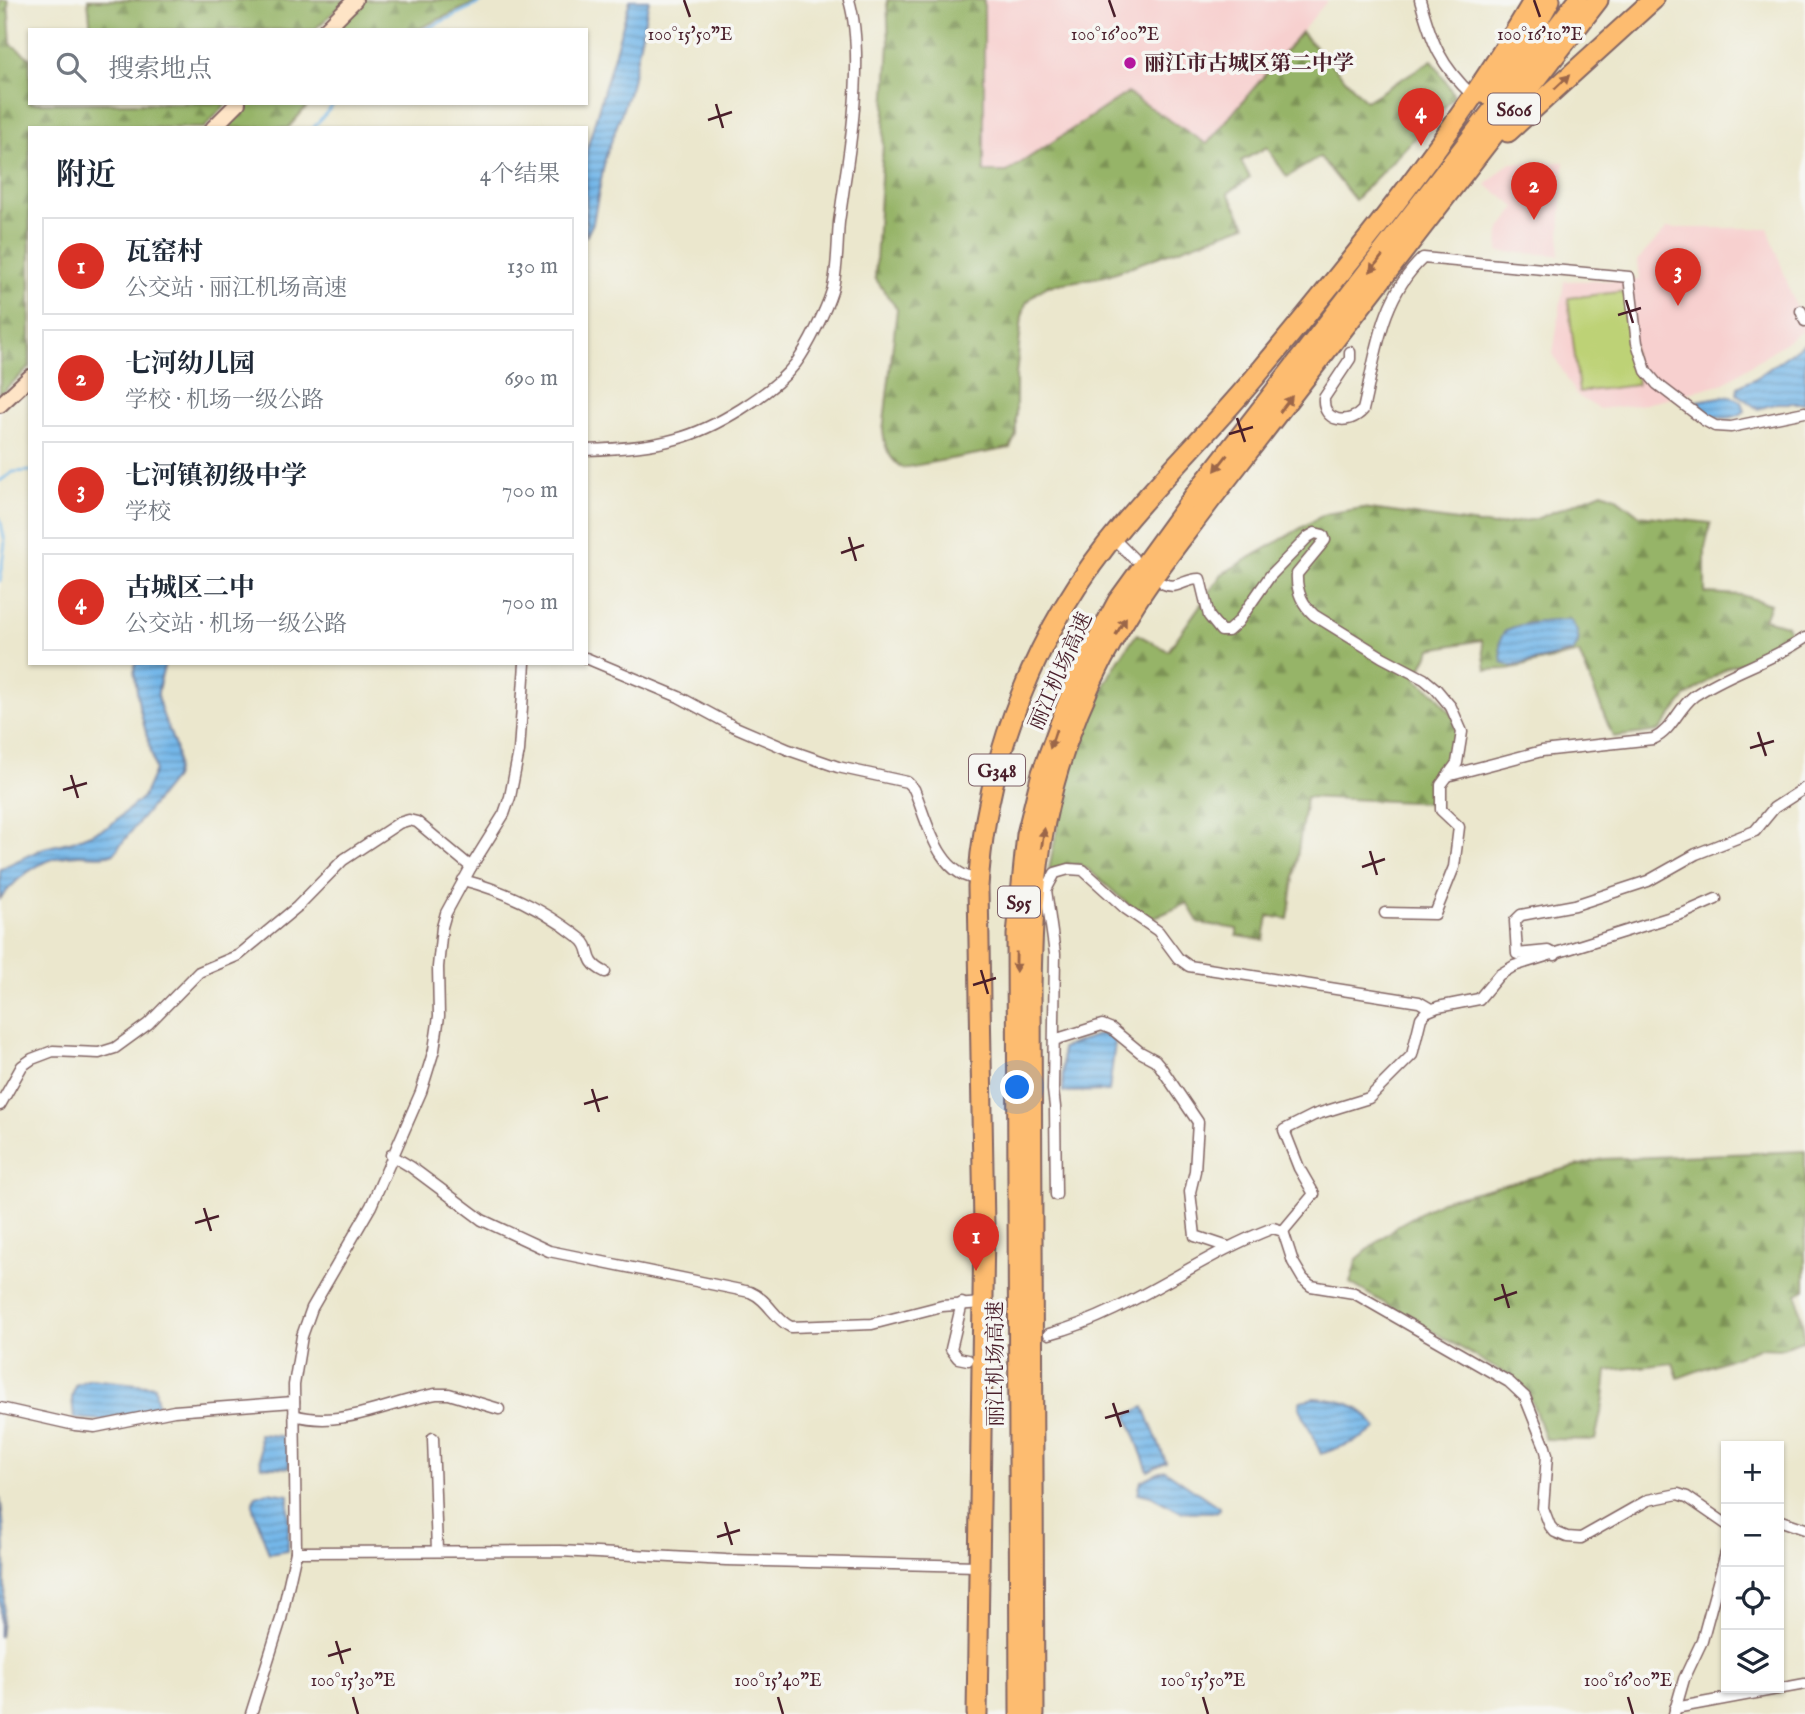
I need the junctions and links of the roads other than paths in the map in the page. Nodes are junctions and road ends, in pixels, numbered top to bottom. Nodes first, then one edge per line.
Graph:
1 (355, 0) edge
2 (849, 0) edge
3 (1420, 0) edge
4 (1522, 0) edge
5 (1534, 0) edge
6 (1550, 0) edge
7 (1578, 0) edge
8 (1598, 0) edge
9 (1653, 0) edge
10 (327, 28) edge
11 (1505, 47) junction
12 (1473, 96) junction
13 (236, 105) edge
14 (215, 126) edge
15 (1424, 214) junction
16 (1350, 352) dead end
17 (28, 379) edge
18 (0, 405) edge
19 (1805, 412) edge
20 (588, 450) edge
21 (1113, 538) junction
22 (1133, 558) dead end
23 (1164, 584) dead end
24 (1805, 638) edge
25 (588, 659) edge
26 (525, 665) edge
27 (1446, 776) junction
28 (1805, 788) edge
29 (471, 867) junction
30 (979, 878) junction
31 (463, 880) junction
32 (1716, 899) dead end
33 (1385, 913) dead end
34 (1556, 955) junction
35 (605, 972) dead end
36 (1431, 1009) junction
37 (1054, 1040) junction
38 (0, 1105) edge
39 (391, 1155) junction
40 (1056, 1195) dead end
41 (1283, 1231) junction
42 (1228, 1247) junction
43 (962, 1303) junction
44 (982, 1303) junction
45 (1049, 1334) dead end
46 (968, 1360) dead end
47 (294, 1402) junction
48 (0, 1408) edge
49 (499, 1409) dead end
50 (294, 1415) junction
51 (433, 1438) dead end
52 (1721, 1521) edge
53 (1784, 1522) edge
54 (1805, 1529) edge
55 (437, 1551) junction
56 (296, 1552) junction
57 (978, 1566) junction
58 (1722, 1567) edge
59 (1805, 1684) edge
60 (1675, 1711) edge
61 (251, 1714) edge
62 (978, 1714) edge
63 (1020, 1714) edge
64 (1034, 1714) edge

1 - 10 main road
2 - 20 street
3 - 12 street
4 - 11 street
5 - 11 highway, G348
6 - 15 highway
7 - 15 highway, S606
8 - 15 highway, S606
15 -> 9 highway
11 - 12 highway, G348
12 - 21 highway, G348
13 - 14 main road
15 -> 63 highway, 丽江机场高速 / S95
64 -> 15 highway, 丽江机场高速 / S95
16 - 19 street
17 - 18 main road
21 - 22 street
21 - 30 highway, G348
23 - 27 street
24 - 27 street
25 - 30 street
26 - 29 street
27 - 33 street
28 - 34 street
29 - 31 street
29 - 38 street
30 - 44 highway, G348
31 - 35 street
31 - 39 street
32 - 34 street
34 - 36 street
36 - 37 street
36 - 41 street
37 - 40 street
37 - 42 street
39 - 43 street
39 - 47 street
41 - 42 street
41 - 52 street
42 - 45 street
43 - 44 street
43 - 46 street
44 - 57 highway, G348
47 - 48 street
47 - 50 street
49 - 50 street
50 - 56 street
51 - 55 street
53 - 54 street
55 - 56 street
55 - 57 street
56 - 61 street
57 - 62 highway, G348
58 - 60 street
59 - 60 street

